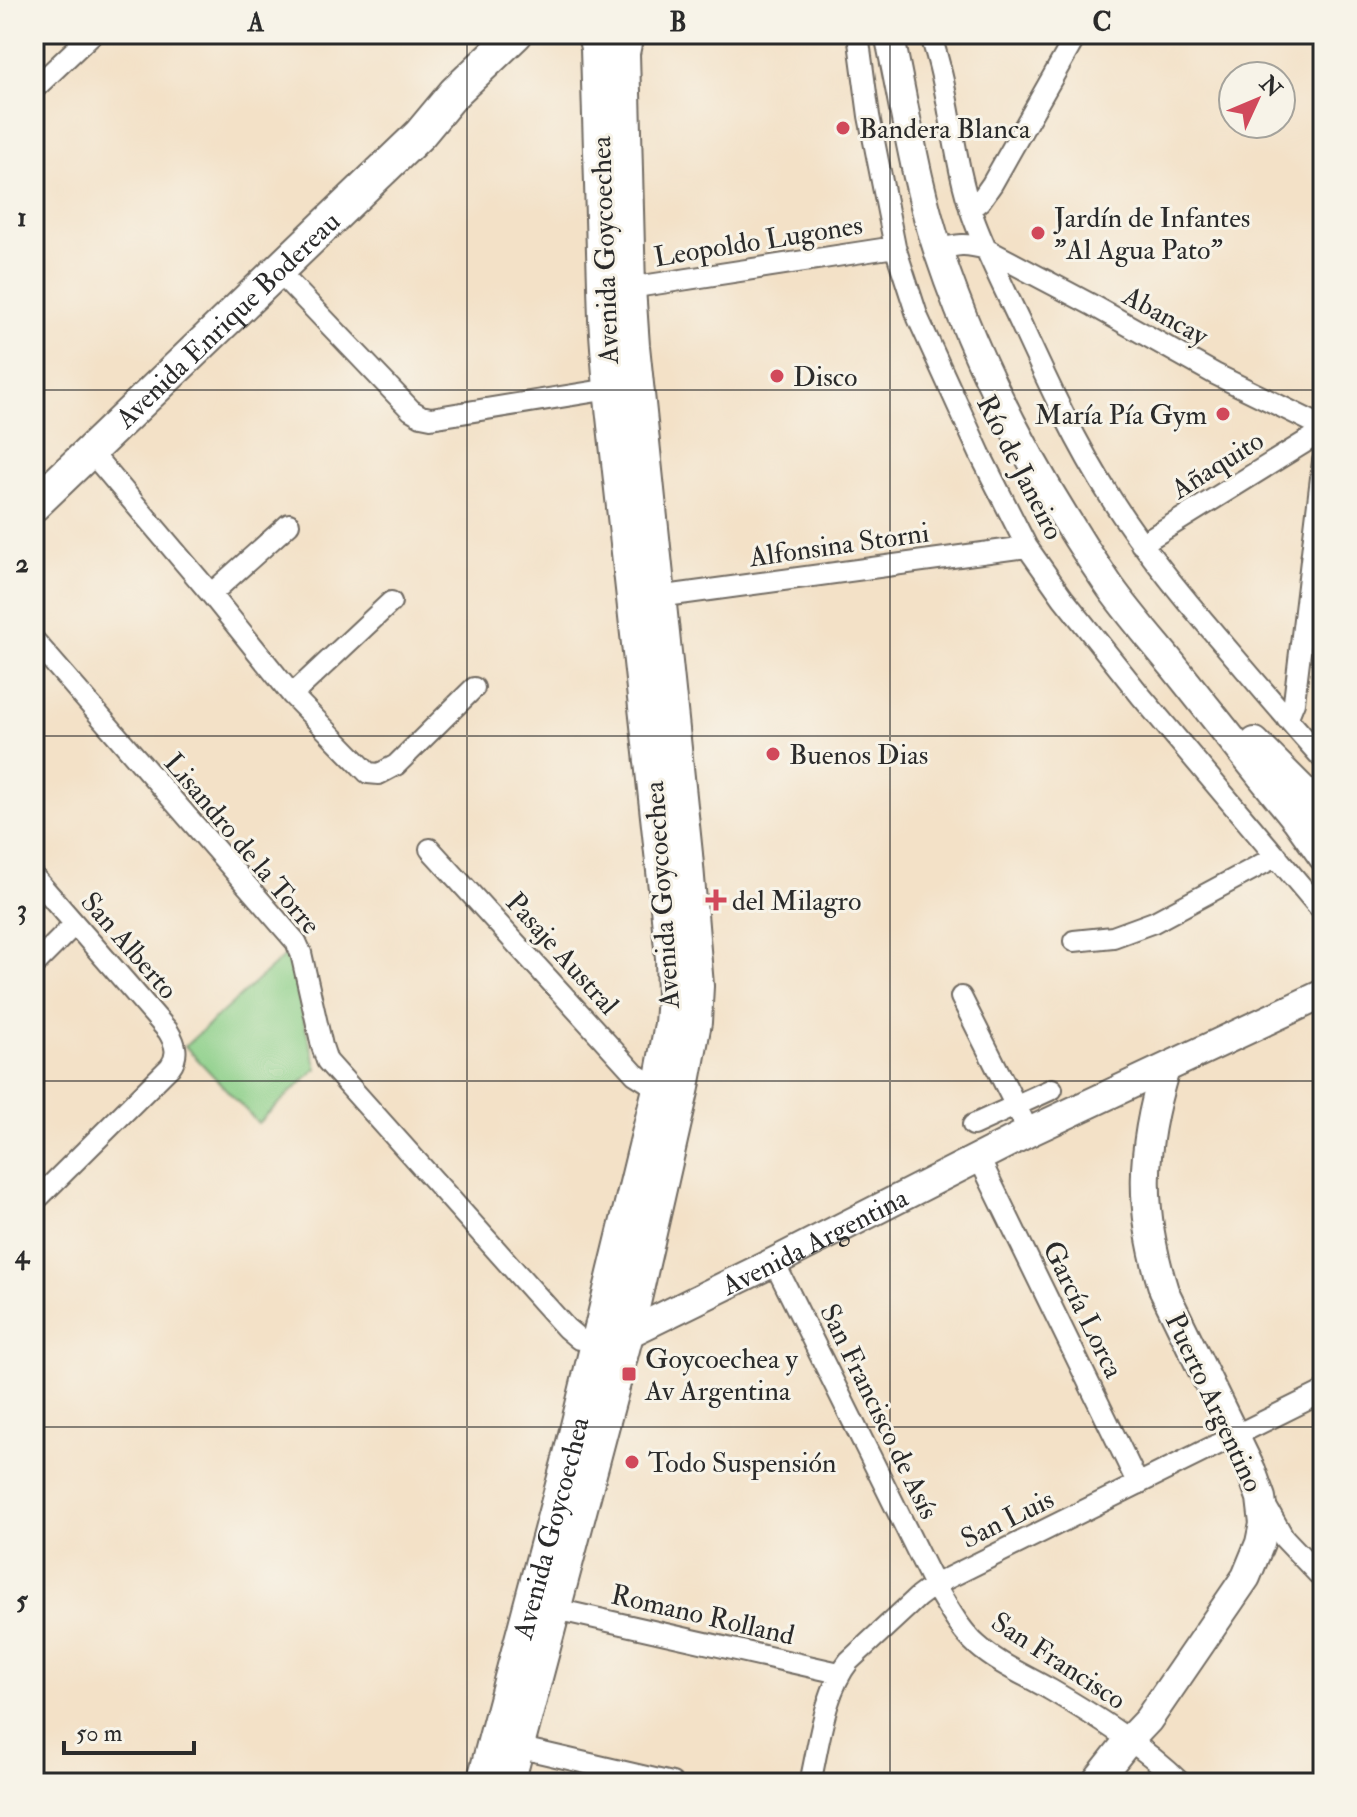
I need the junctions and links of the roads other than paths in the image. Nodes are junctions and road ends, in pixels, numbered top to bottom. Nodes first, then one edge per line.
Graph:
1 (92, 34) edge
2 (516, 34) edge
3 (539, 34) edge
4 (594, 34) edge
5 (627, 34) edge
6 (858, 34) edge
7 (889, 34) edge
8 (900, 34) edge
9 (931, 34) edge
10 (1077, 34) edge
11 (899, 78) junction
12 (34, 89) edge
13 (420, 134) junction
14 (970, 209) junction
15 (895, 247) junction
16 (986, 249) junction
17 (938, 250) junction
18 (277, 270) junction
19 (629, 288) junction
20 (610, 389) junction
21 (1323, 429) edge
22 (90, 451) junction
23 (1323, 461) edge
24 (34, 505) edge
25 (289, 524) dead end
26 (1141, 544) junction
27 (1027, 547) junction
28 (1112, 590) junction
29 (211, 594) junction
30 (658, 597) junction
31 (391, 602) dead end
32 (34, 640) edge
33 (474, 688) dead end
34 (292, 695) junction
35 (1287, 719) junction
36 (1323, 759) edge
37 (1323, 810) edge
38 (430, 849) dead end
39 (1277, 856) junction
40 (1323, 857) edge
41 (34, 877) edge
42 (1323, 912) edge
43 (74, 925) junction
44 (1074, 941) dead end
45 (34, 965) edge
46 (1323, 994) edge
47 (961, 997) dead end
48 (1165, 1069) junction
49 (659, 1089) junction
50 (1052, 1089) dead end
51 (1015, 1106) junction
52 (973, 1125) dead end
53 (1029, 1132) junction
54 (979, 1158) junction
55 (34, 1202) edge
56 (774, 1262) junction
57 (612, 1338) junction
58 (1323, 1392) edge
59 (1235, 1436) junction
60 (1138, 1484) junction
61 (1261, 1498) junction
62 (1323, 1579) edge
63 (934, 1585) junction
64 (555, 1609) junction
65 (839, 1673) junction
66 (1129, 1740) junction
67 (517, 1747) junction
68 (483, 1783) edge
69 (508, 1783) edge
70 (672, 1783) edge
71 (810, 1783) edge
72 (1095, 1783) edge
73 (1181, 1783) edge

1 - 12 street
2 - 13 main road, Avenida Enrique Bodereau
3 - 13 main road, Avenida Enrique Bodereau
4 - 20 main road, Avenida Goycoechea
5 - 19 main road, Avenida Goycoechea
6 - 15 street, Río de Janeiro
7 - 11 main road
8 - 11 main road
9 - 14 street
10 - 14 street
11 - 17 main road
13 - 18 main road, Avenida Enrique Bodereau
14 - 16 street
15 - 19 street, Leopoldo Lugones
15 - 27 street, Río de Janeiro
16 - 17 street, Abancay
16 - 21 street, Abancay
16 - 26 street
17 - 28 main road
18 - 20 street
18 - 22 main road, Avenida Enrique Bodereau
19 - 30 main road, Avenida Goycoechea
20 - 49 main road, Avenida Goycoechea
21 - 26 street, Añaquito
22 - 24 main road, Avenida Enrique Bodereau
22 - 29 street
23 - 35 street
25 - 29 street
26 - 35 street
27 - 30 street, Alfonsina Storni
27 - 39 street, Río de Janeiro
28 - 37 main road
28 - 40 main road
29 - 34 street
30 - 57 main road, Avenida Goycoechea
31 - 34 street
32 - 57 street, Lisandro de la Torre
33 - 34 street
35 - 36 street
38 - 49 street, Pasaje Austral
39 - 42 street, Río de Janeiro
39 - 44 street
41 - 43 street, San Alberto
43 - 45 street
43 - 55 street, San Alberto
46 - 48 main road, Avenida Argentina
47 - 51 street
48 - 53 main road, Avenida Argentina
48 - 59 main road, Puerto Argentino
49 - 57 main road, Avenida Goycoechea
50 - 51 street
51 - 52 street
51 - 53 street
53 - 54 main road, Avenida Argentina
54 - 56 main road, Avenida Argentina
54 - 60 street, García Lorca
56 - 57 main road, Avenida Argentina
56 - 63 street, San Francisco de Asís
57 - 64 main road, Avenida Goycoechea
57 - 68 main road, Avenida Goycoechea
58 - 59 street, San Luis
59 - 60 street, San Luis
59 - 61 main road, Puerto Argentino
60 - 63 street, San Luis
61 - 62 street
61 - 66 main road, Puerto Argentino
63 - 65 street, San Luis
63 - 66 street, San Francisco
64 - 65 street, Romano Rolland
64 - 67 main road, Avenida Goycoechea
65 - 71 street, San Luis
66 - 72 main road, Puerto Argentino
66 - 73 street
67 - 69 main road, Avenida Goycoechea
67 - 70 street

